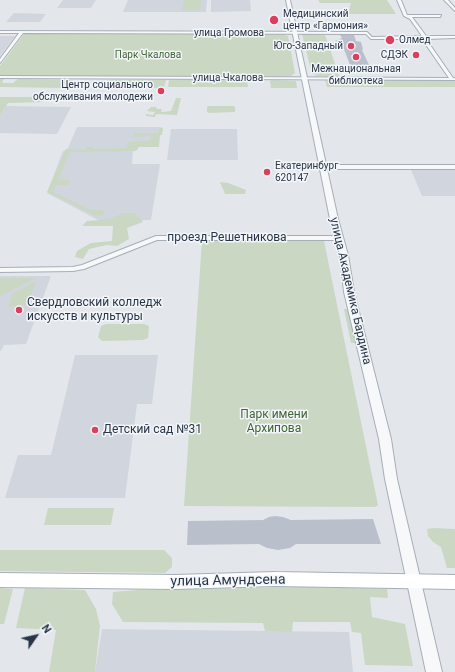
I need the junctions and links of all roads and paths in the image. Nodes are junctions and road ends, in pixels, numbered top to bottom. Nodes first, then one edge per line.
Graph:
1 (288, 0) edge
2 (399, 0) edge
3 (446, 0) edge
4 (455, 10) edge
5 (406, 16) junction
6 (440, 16) dead end
7 (0, 32) edge
8 (22, 32) junction
9 (295, 33) junction
10 (424, 37) junction
11 (455, 37) edge
12 (0, 62) edge
13 (0, 78) edge
14 (306, 78) junction
15 (453, 79) edge
16 (455, 167) edge
17 (324, 168) junction
18 (340, 238) junction
19 (0, 270) edge
20 (0, 580) edge
21 (414, 581) junction
22 (455, 582) edge
23 (434, 672) edge

1 - 9 street, улица Академика Бардина
2 - 5 street
3 - 4 street
5 - 6 street
5 - 10 street
7 - 8 street, улица Громова
8 - 9 street, улица Громова
8 - 12 street
9 - 10 street, улица Громова
9 - 14 street, улица Академика Бардина
10 - 11 street, улица Громова
10 - 15 street
13 - 14 street, улица Чкалова
14 - 15 street, улица Чкалова
14 - 17 street, улица Академика Бардина
16 - 17 street
17 - 18 street, улица Академика Бардина
18 - 19 street, проезд Решетникова
18 - 21 street, улица Академика Бардина
20 - 21 main road, улица Амундсена
21 - 22 main road, улица Амундсена
21 - 23 street, улица Академика Бардина

